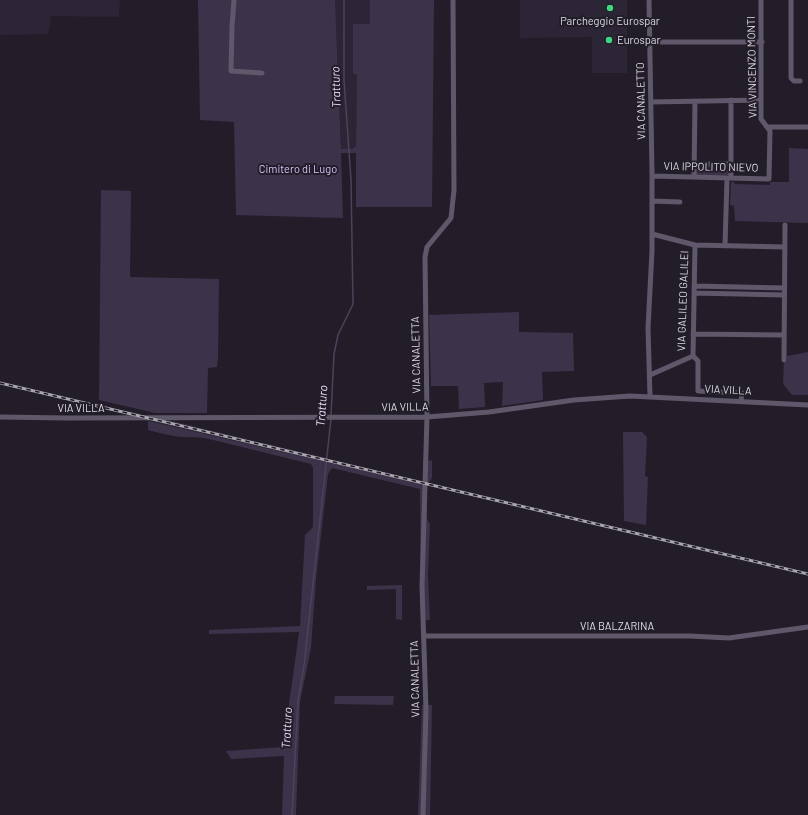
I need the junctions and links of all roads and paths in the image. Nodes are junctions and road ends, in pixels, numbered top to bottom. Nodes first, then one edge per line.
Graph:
1 (234, 0) edge
2 (453, 0) edge
3 (649, 0) edge
4 (761, 0) edge
5 (792, 0) edge
6 (650, 42) junction
7 (762, 42) junction
8 (262, 73) dead end
9 (800, 81) dead end
10 (731, 100) junction
11 (761, 100) junction
12 (695, 101) junction
13 (651, 102) junction
14 (768, 127) junction
15 (808, 127) edge
16 (695, 164) junction
17 (731, 164) junction
18 (652, 176) junction
19 (694, 177) junction
20 (729, 178) junction
21 (769, 179) joint
22 (652, 201) junction
23 (680, 202) dead end
24 (785, 225) dead end
25 (652, 234) junction
26 (695, 245) junction
27 (725, 246) junction
28 (785, 247) junction
29 (694, 286) junction
30 (784, 288) junction
31 (694, 293) junction
32 (784, 295) junction
33 (693, 334) junction
34 (784, 335) junction
35 (693, 356) junction
36 (784, 360) dead end
37 (650, 375) junction
38 (650, 396) junction
39 (741, 401) junction
40 (808, 405) edge
41 (0, 417) edge
42 (427, 417) junction
43 (808, 627) edge
44 (425, 636) junction
45 (423, 815) edge

1 - 8 street
2 - 42 street, VIA CANALETTA
3 - 6 street, VIA CANALETTO
4 - 7 street, VIA VINCENZO MONTI
5 - 9 street
6 - 7 street
6 - 13 street, VIA CANALETTO
7 - 11 street, VIA VINCENZO MONTI
10 - 11 street
10 - 12 street
10 - 17 street
11 - 14 street, VIA VINCENZO MONTI
12 - 13 street
12 - 16 street
13 - 18 street, VIA CANALETTO
14 - 15 street
14 - 21 street, VIA VINCENZO MONTI
16 - 17 street
16 - 19 street
17 - 20 street
18 - 19 street, VIA IPPOLITO NIEVO
18 - 22 street, VIA CANALETTO
19 - 20 street, VIA IPPOLITO NIEVO
20 - 21 street, VIA IPPOLITO NIEVO
20 - 27 street
22 - 23 street
22 - 25 street, VIA CANALETTO
24 - 28 street
25 - 26 street, VIA GALILEO GALILEI
25 - 37 street, VIA CANALETTO
26 - 27 street
26 - 29 street, VIA GALILEO GALILEI
27 - 28 street
28 - 30 street
29 - 30 street
29 - 31 street, VIA GALILEO GALILEI
30 - 32 street
31 - 32 street
31 - 33 street, VIA GALILEO GALILEI
32 - 34 street
33 - 34 street
33 - 35 street, VIA GALILEO GALILEI
34 - 36 street
35 - 37 street, VIA GALILEO GALILEI
35 - 39 street
37 - 38 street, VIA CANALETTO
38 - 39 street, VIA VILLA
38 - 42 street, VIA VILLA
39 - 40 street, VIA VILLA
41 - 42 street, VIA VILLA
42 - 44 street, VIA CANALETTA
43 - 44 street, VIA BALZARINA
44 - 45 street, VIA CANALETTA

